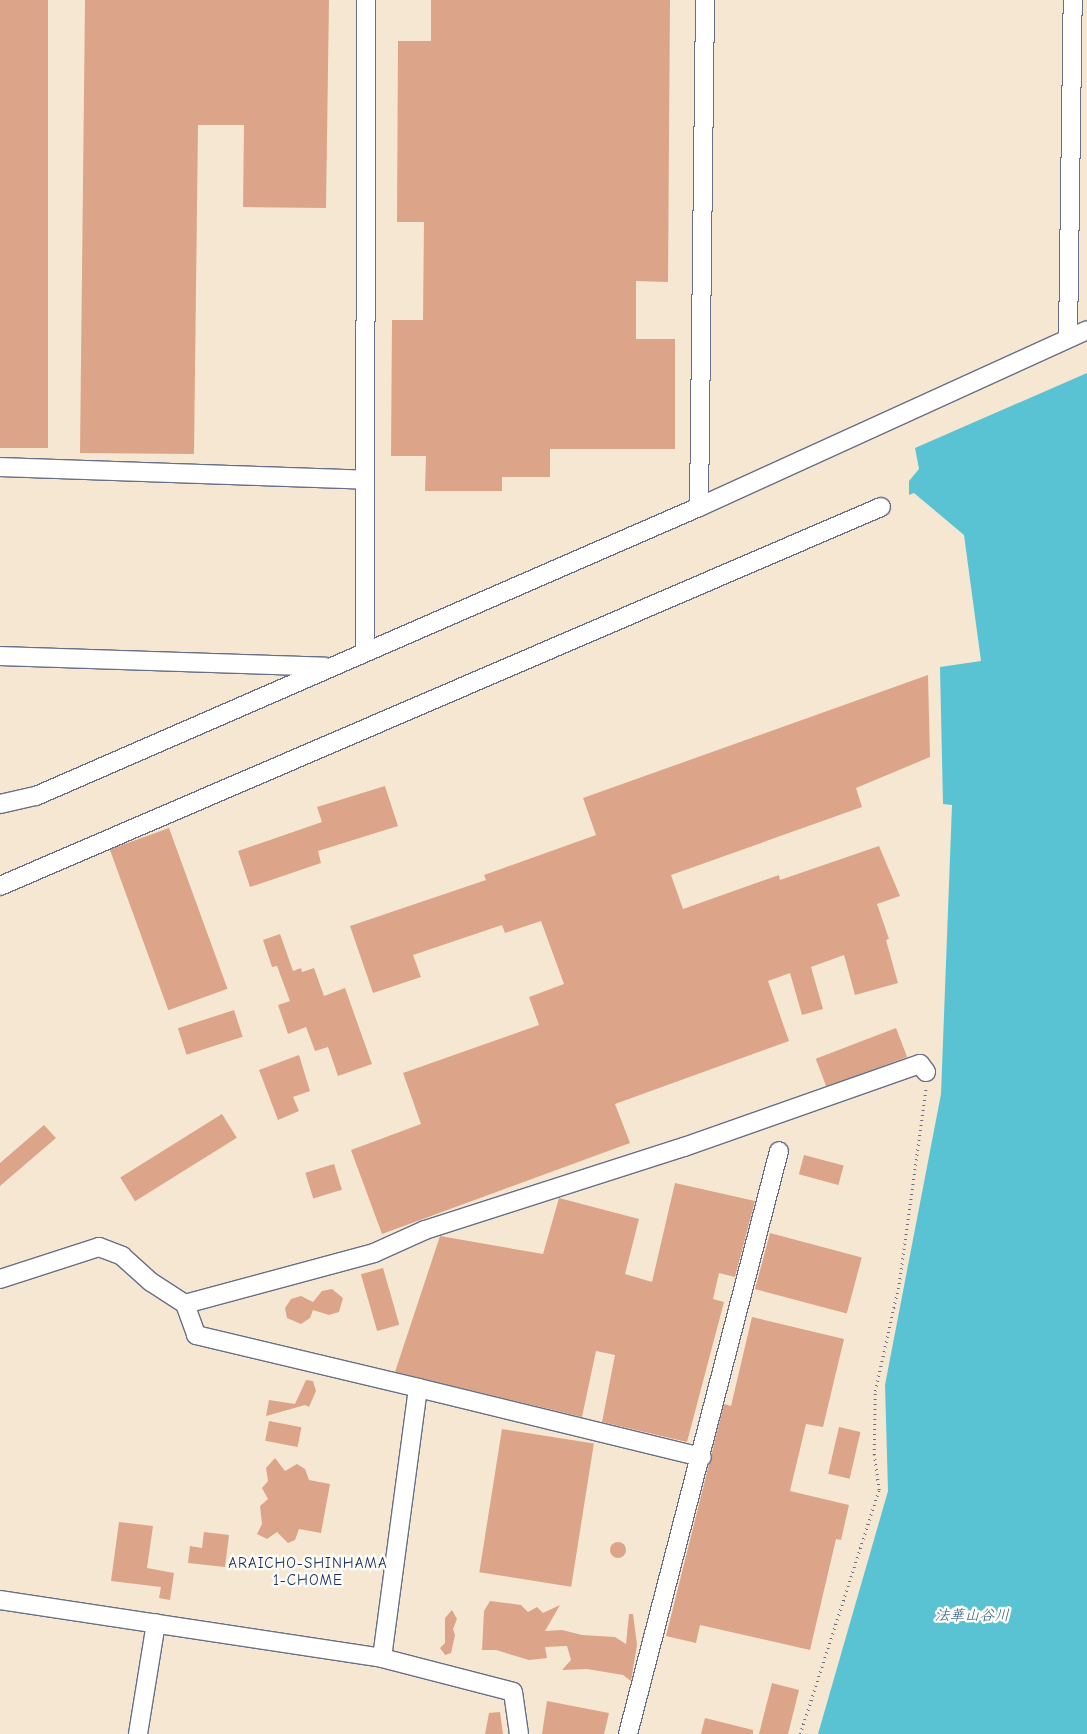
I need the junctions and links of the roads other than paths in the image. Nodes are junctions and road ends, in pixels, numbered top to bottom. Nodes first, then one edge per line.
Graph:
1 (366, 0) edge
2 (705, 0) edge
3 (1073, 0) edge
4 (1087, 330) edge
5 (1068, 338) junction
6 (0, 467) edge
7 (365, 480) junction
8 (700, 507) junction
9 (881, 507) dead end
10 (365, 652) junction
11 (0, 656) edge
12 (331, 667) junction
13 (0, 804) edge
14 (0, 886) edge
15 (926, 1072) road end
16 (779, 1151) dead end
17 (0, 1279) edge
18 (185, 1304) junction
19 (418, 1388) junction
20 (702, 1457) junction
21 (0, 1600) edge
22 (156, 1623) junction
23 (382, 1658) junction
24 (138, 1734) edge
25 (519, 1734) edge
26 (628, 1734) edge

1 - 7 street
2 - 8 street
3 - 5 street
4 - 5 street
5 - 8 street
6 - 7 street
7 - 10 street
8 - 10 street
9 - 14 street
10 - 12 street
11 - 12 street
12 - 13 street
15 - 18 street
16 - 20 street
17 - 18 street
18 - 19 street
19 - 20 street
19 - 23 street
20 - 26 street
21 - 22 street
22 - 23 street
22 - 24 street
23 - 25 street

